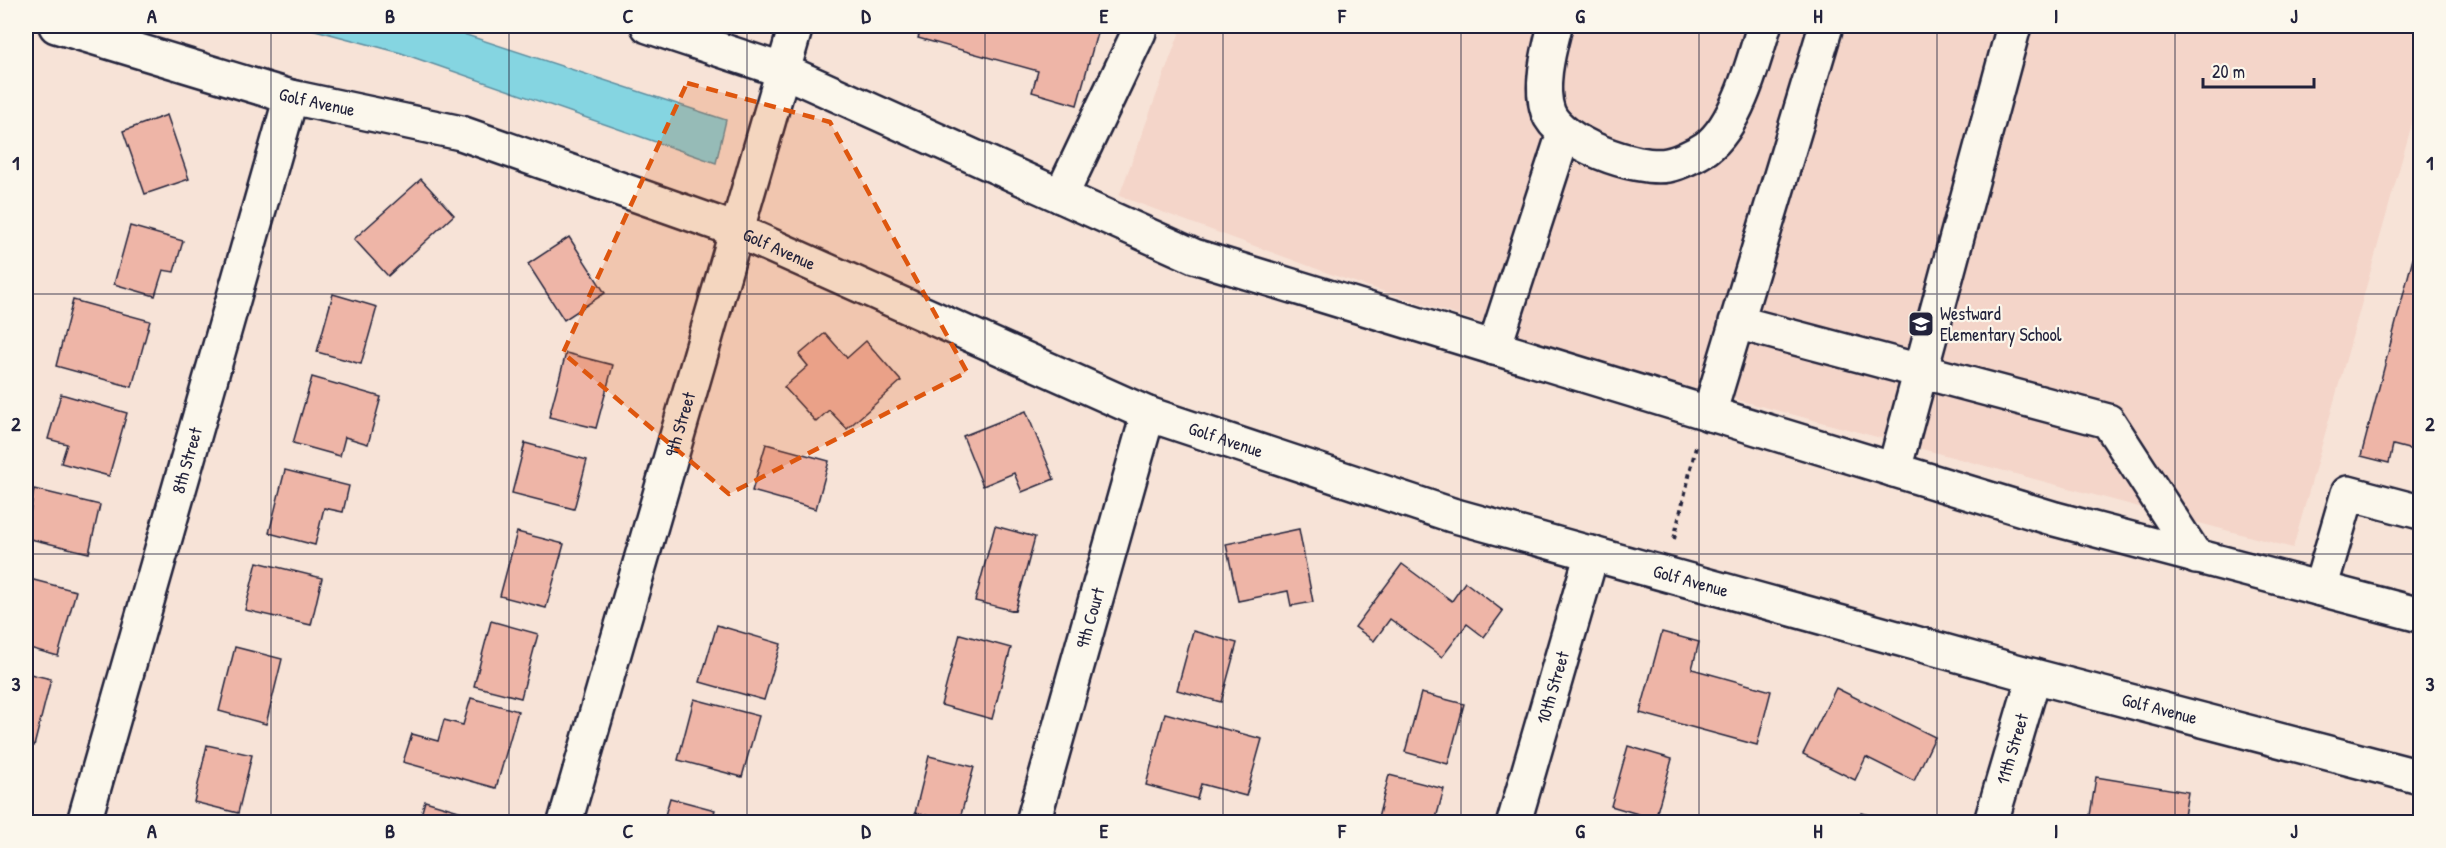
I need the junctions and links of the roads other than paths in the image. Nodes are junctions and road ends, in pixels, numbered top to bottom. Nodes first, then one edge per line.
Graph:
1 (56, 26) edge
2 (648, 26) edge
3 (796, 26) edge
4 (1555, 26) edge
5 (1764, 26) edge
6 (1826, 26) edge
7 (2014, 26) edge
8 (1138, 32) dead end
9 (784, 72) junction
10 (291, 97) junction
11 (1564, 133) junction
12 (1061, 196) junction
13 (736, 230) junction
14 (1736, 322) junction
15 (1494, 348) junction
16 (1920, 372) junction
17 (1148, 414) junction
18 (1703, 427) junction
19 (1894, 470) junction
20 (2421, 512) edge
21 (1592, 553) junction
22 (2196, 557) junction
23 (2320, 589) junction
24 (2421, 615) edge
25 (2034, 676) junction
26 (2421, 777) edge
27 (84, 822) edge
28 (565, 822) edge
29 (1033, 822) edge
30 (1514, 822) edge
31 (1991, 822) edge

1 - 10 street, Golf Avenue
2 - 9 street
3 - 9 street, 9th Street
4 - 11 street
5 - 11 street
6 - 14 street
7 - 16 street
8 - 12 street
9 - 12 street
9 - 13 street, 9th Street
10 - 13 street, Golf Avenue
10 - 27 street, 8th Street
11 - 15 street
12 - 15 street
13 - 17 street, Golf Avenue
13 - 28 street, 9th Street
14 - 16 street
14 - 18 street
15 - 18 street
16 - 19 street
16 - 22 street
17 - 21 street, Golf Avenue
17 - 29 street, 9th Court
18 - 19 street
19 - 22 street
20 - 23 street
21 - 25 street, Golf Avenue
21 - 30 street, 10th Street
22 - 23 street
23 - 24 street
25 - 26 street, Golf Avenue
25 - 31 street, 11th Street

